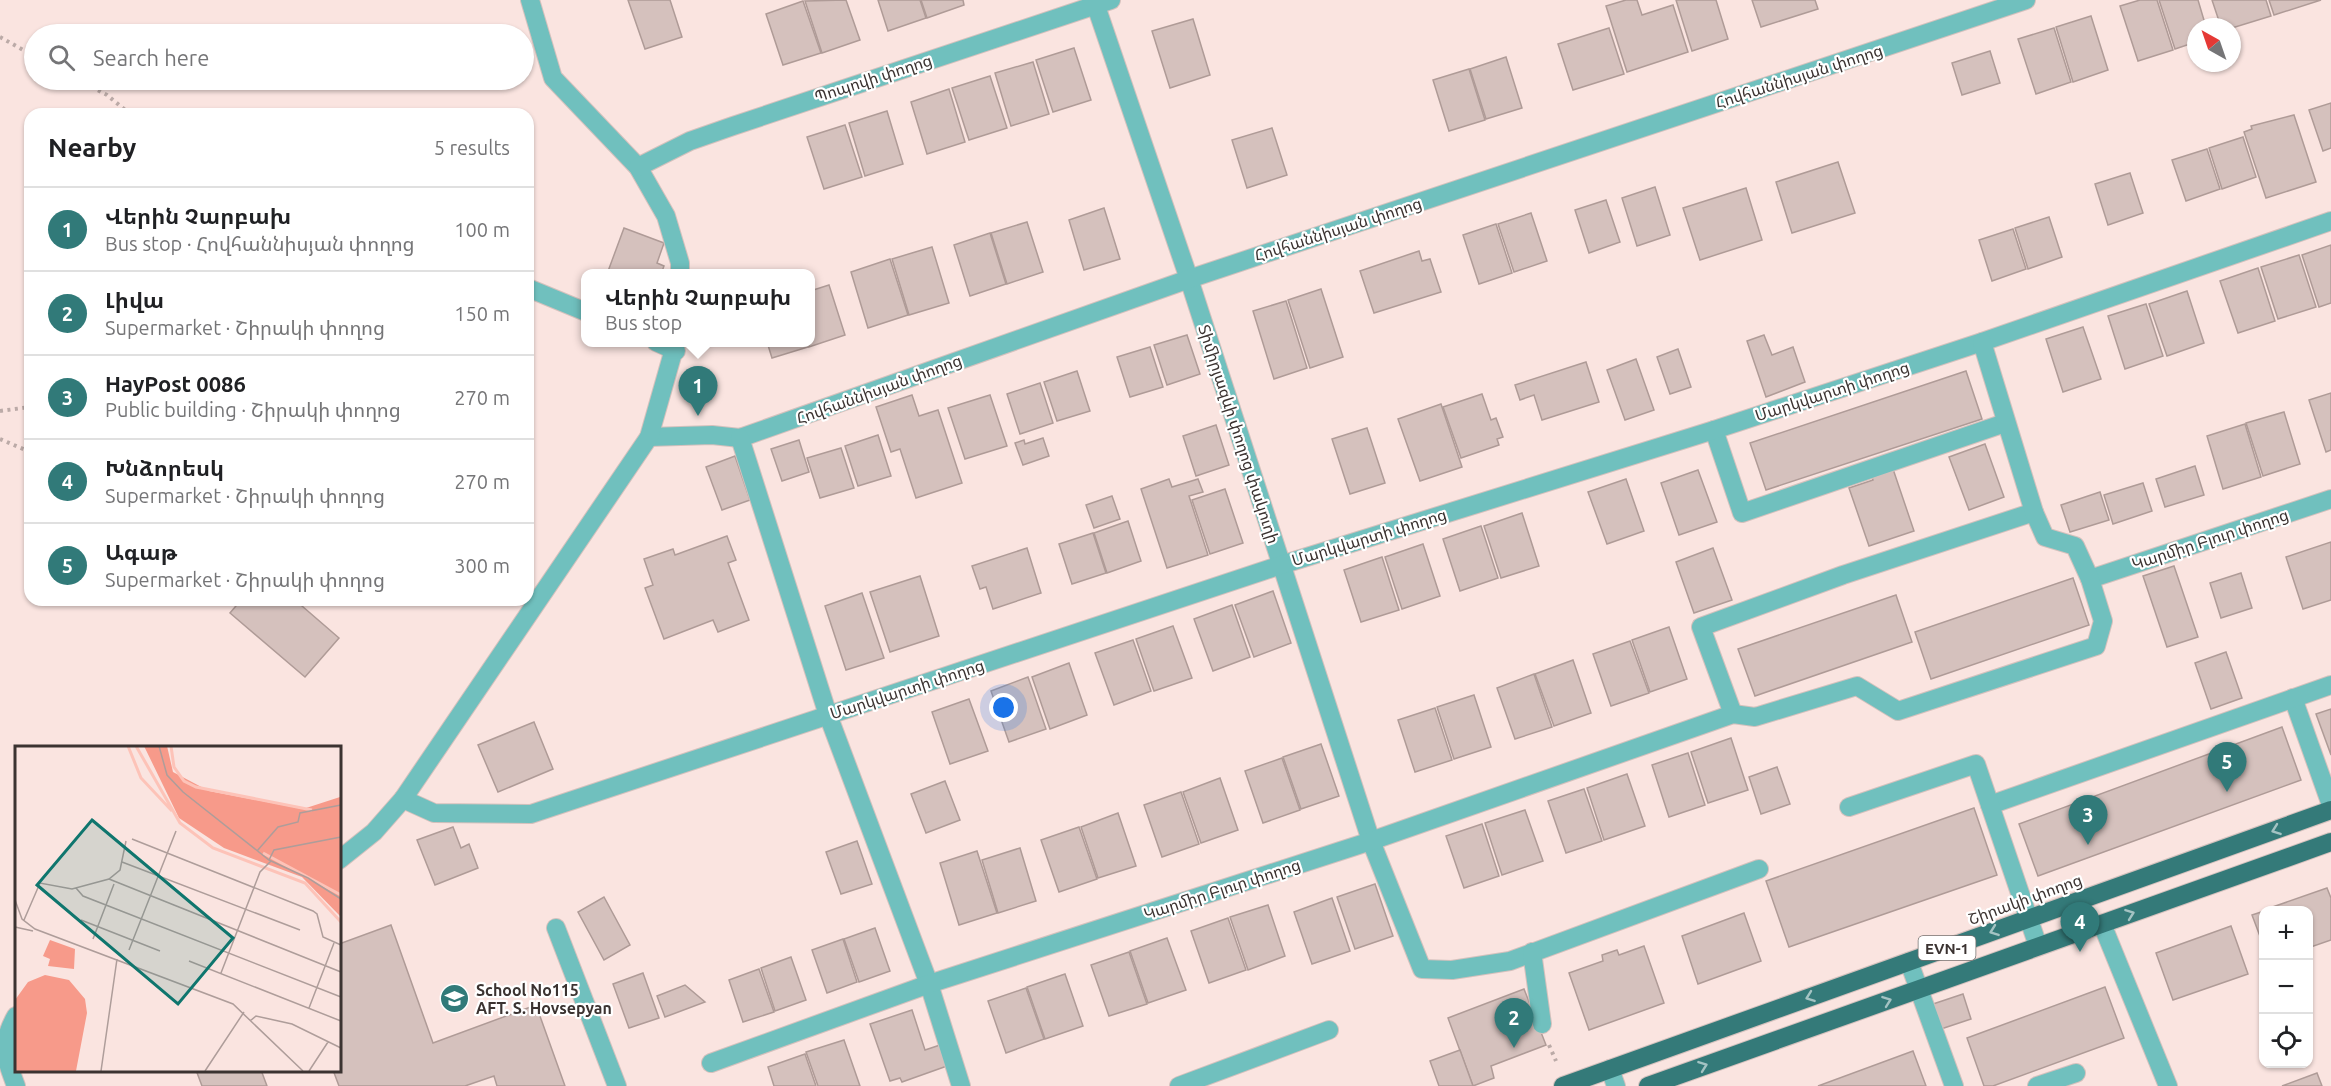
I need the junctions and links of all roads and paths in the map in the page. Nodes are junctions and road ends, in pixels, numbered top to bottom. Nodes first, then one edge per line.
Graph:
1 (530, 0) edge
2 (2026, 0) edge
3 (1100, 2) edge
4 (0, 37) edge
5 (24, 50) edge
6 (99, 90) edge
7 (123, 108) edge
8 (638, 166) junction
9 (2331, 221) edge
10 (680, 269) edge
11 (1189, 279) junction
12 (534, 291) edge
13 (581, 310) edge
14 (1982, 342) junction
15 (676, 347) edge
16 (24, 408) edge
17 (0, 411) edge
18 (2005, 423) junction
19 (1714, 430) junction
20 (649, 437) junction
21 (740, 438) junction
22 (0, 439) edge
23 (24, 449) edge
24 (2331, 499) edge
25 (2034, 512) junction
26 (1281, 565) junction
27 (2090, 579) junction
28 (2331, 685) edge
29 (2293, 698) junction
30 (1733, 714) junction
31 (828, 715) junction
32 (403, 799) junction
33 (1990, 805) junction
34 (2331, 805) edge
35 (1849, 807) dead end
36 (2331, 810) edge
37 (1371, 841) junction
38 (2331, 842) edge
39 (340, 859) edge
40 (1759, 869) dead end
41 (2029, 918) junction
42 (2102, 924) junction
43 (556, 928) dead end
44 (2038, 946) junction
45 (1532, 952) junction
46 (1909, 962) junction
47 (929, 984) junction
48 (1919, 989) junction
49 (15, 1018) edge
50 (1542, 1024) dead end
51 (1329, 1030) dead end
52 (711, 1063) dead end
53 (2076, 1073) dead end
54 (1613, 1078) edge
55 (16, 1086) edge
56 (617, 1086) edge
57 (961, 1086) edge
58 (1179, 1086) edge
59 (1563, 1086) edge
60 (1648, 1086) edge
61 (1954, 1086) edge
62 (2037, 1086) edge
63 (2168, 1086) edge

1 - 8 street
2 - 11 street, Հովհաննիսյան փողոց
3 - 8 street, Պոպովի փողոց
3 - 11 street, Տիմիրյազևի փողոց փակուղի
4 - 5 path
6 - 7 path
8 - 10 street
9 - 14 street, Մարկվարտի փողոց
11 - 21 street, Հովհաննիսյան փողոց
11 - 26 street, Տիմիրյազևի փողոց փակուղի
12 - 13 street
14 - 18 street
14 - 19 street, Մարկվարտի փողոց
15 - 20 street
16 - 17 path
18 - 19 street
18 - 25 street
19 - 26 street, Մարկվարտի փողոց
20 - 21 street, Հովհաննիսյան փողոց
20 - 32 street
21 - 31 street
22 - 23 path
24 - 27 street, Կարմիր Բլուր փողոց
25 - 27 street
25 - 30 street
26 - 31 street, Մարկվարտի փողոց
26 - 37 street, Տիմիրյազևի փողոց փակուղի
27 - 30 street
28 - 29 street
29 - 33 street
29 - 34 street
30 - 37 street, Կարմիր Բլուր փողոց
31 - 32 street, Մարկվարտի փողոց
31 - 47 street
32 - 39 street
33 - 35 street
33 - 41 street
36 -> 41 highway, Շիրակի փողոց / EVN-1
37 - 45 street, Տիմիրյազևի փողոց փակուղի
37 - 47 street, Կարմիր Բլուր փողոց
42 -> 38 highway, EVN-1
40 - 45 street
41 - 44 street
41 -> 46 highway, Շիրակի փողոց / EVN-1
42 - 44 highway, EVN-1
42 - 63 street
43 - 56 street
44 - 48 highway, EVN-1
45 - 50 street
46 - 48 street
46 -> 54 highway, Շիրակի փողոց / EVN-1
47 - 52 street, Կարմիր Բլուր փողոց
47 - 57 street
60 -> 48 highway, EVN-1
48 - 61 street
49 - 55 street
51 - 58 street
53 - 62 street
54 - 59 highway, Շիրակի փողոց / EVN-1

